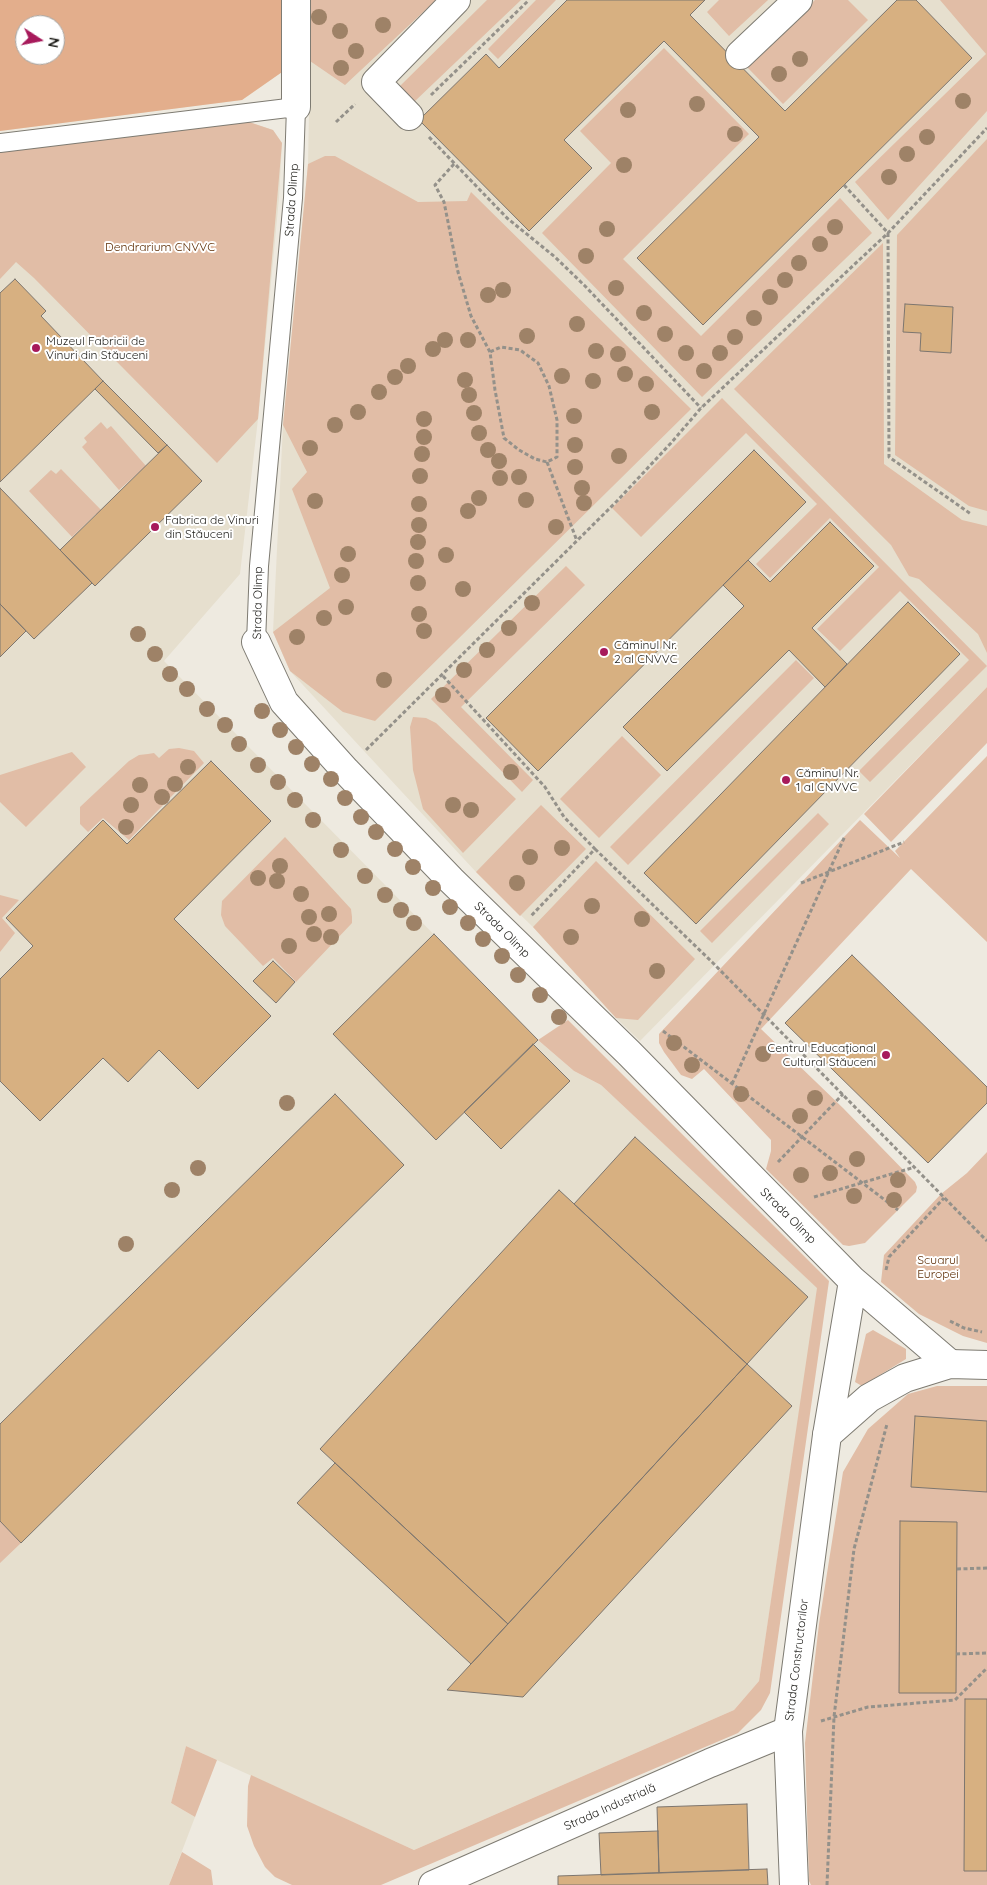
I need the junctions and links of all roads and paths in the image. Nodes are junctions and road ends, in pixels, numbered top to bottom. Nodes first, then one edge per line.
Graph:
1 (296, 0) edge
2 (456, 0) edge
3 (529, 0) edge
4 (798, 0) edge
5 (740, 55) dead end
6 (296, 107) junction
7 (409, 116) junction
8 (987, 128) edge
9 (0, 144) edge
10 (454, 164) junction
11 (844, 185) dead end
12 (888, 233) junction
13 (490, 352) junction
14 (701, 408) junction
15 (547, 462) junction
16 (971, 514) dead end
17 (578, 541) junction
18 (256, 642) joint
19 (443, 676) junction
20 (346, 770) junction
21 (844, 836) dead end
22 (904, 842) dead end
23 (595, 849) junction
24 (829, 870) junction
25 (800, 882) dead end
26 (510, 938) junction
27 (764, 1014) junction
28 (663, 1031) dead end
29 (732, 1084) junction
30 (843, 1094) junction
31 (801, 1137) junction
32 (775, 1165) dead end
33 (915, 1167) junction
34 (861, 1183) junction
35 (941, 1194) junction
36 (944, 1198) junction
37 (807, 1199) dead end
38 (898, 1210) dead end
39 (987, 1241) edge
40 (887, 1277) dead end
41 (853, 1281) junction
42 (946, 1320) dead end
43 (987, 1334) edge
44 (950, 1364) junction
45 (987, 1365) edge
46 (887, 1424) dead end
47 (826, 1436) junction
48 (987, 1568) edge
49 (957, 1569) dead end
50 (987, 1652) edge
51 (956, 1654) dead end
52 (987, 1668) edge
53 (834, 1717) junction
54 (788, 1731) junction
55 (433, 1885) edge
56 (794, 1885) edge
57 (827, 1885) edge

1 - 6 street
2 - 7 street
3 - 7 path
4 - 5 street
6 - 9 lane
6 - 18 lane, Strada Olimp
7 - 10 path
8 - 12 path
10 - 13 path
10 - 14 path
11 - 12 path
12 - 14 path
12 - 16 path
13 - 15 path
13 - 15 path
14 - 17 path
15 - 17 path
17 - 19 path
18 - 20 street, Strada Olimp
19 - 20 path
19 - 23 path
20 - 26 street, Strada Olimp
21 - 24 path
22 - 24 path
23 - 26 path
23 - 27 path
24 - 25 path
24 - 27 path
26 - 41 street, Strada Olimp
27 - 29 path
27 - 30 path
28 - 29 path
29 - 31 path
30 - 31 path
30 - 33 path
31 - 32 path
31 - 34 path
33 - 34 path
33 - 35 path
34 - 37 path
34 - 38 path
35 - 36 path
35 - 39 path
36 - 39 path
36 - 40 path
41 - 44 street, Strada Olimp
41 - 47 street
42 - 43 path
44 - 45 street
44 - 47 street
46 - 53 path
47 - 54 street, Strada Constructorilor
48 - 49 path
50 - 51 path
52 - 53 path
53 - 54 path
53 - 57 path
54 - 55 street, Strada Industrială
54 - 56 street, Strada Constructorilor

